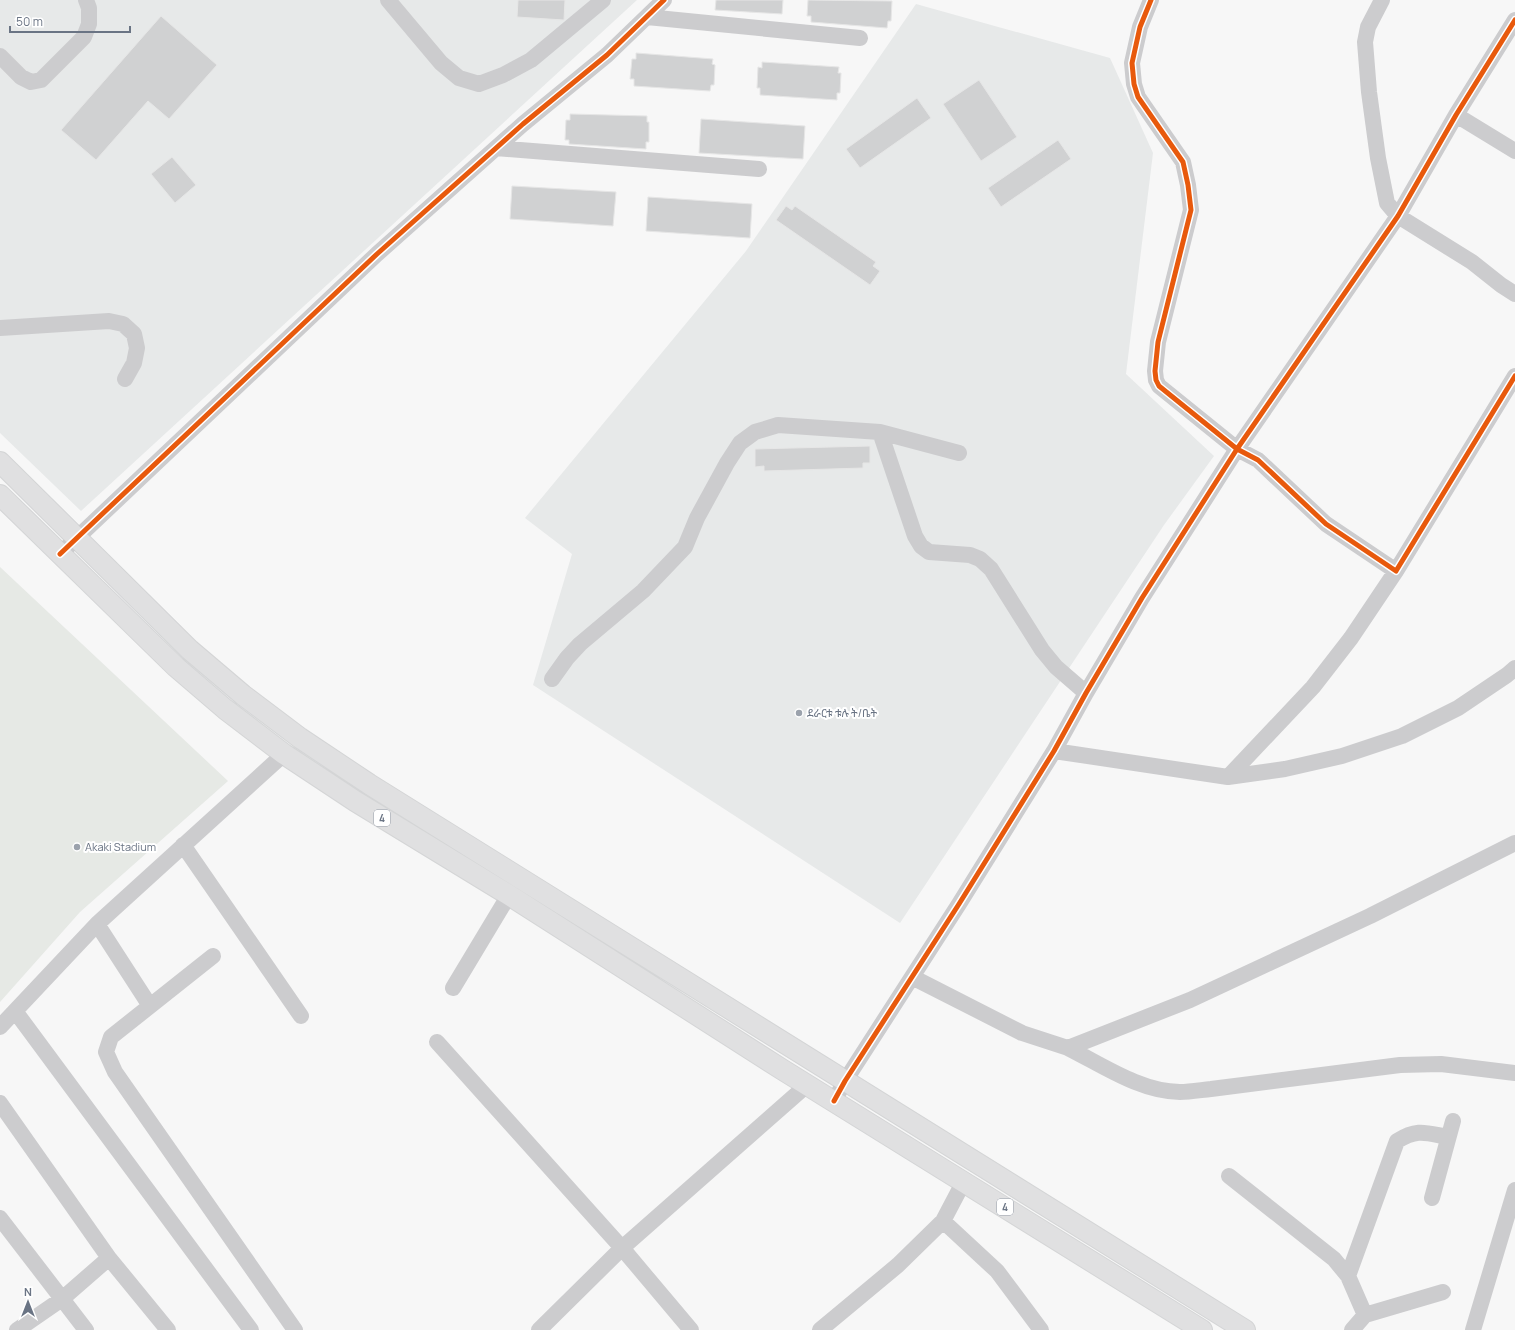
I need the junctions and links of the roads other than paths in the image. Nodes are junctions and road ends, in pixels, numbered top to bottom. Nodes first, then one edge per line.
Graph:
1 (86, 0) edge
2 (388, 0) edge
3 (603, 0) edge
4 (664, 0) edge
5 (1151, 0) edge
6 (1382, 0) edge
7 (647, 17) junction
8 (1515, 20) edge
9 (860, 38) dead end
10 (0, 56) edge
11 (1456, 115) junction
12 (496, 148) junction
13 (1515, 151) edge
14 (759, 169) dead end
15 (1398, 216) junction
16 (1515, 294) edge
17 (0, 328) edge
18 (1515, 376) edge
19 (125, 379) dead end
20 (880, 432) junction
21 (1237, 449) junction
22 (958, 453) dead end
23 (0, 462) edge
24 (0, 495) edge
25 (77, 539) junction
26 (60, 554) junction
27 (1396, 571) junction
28 (1515, 668) edge
29 (552, 679) dead end
30 (1086, 693) junction
31 (1054, 751) junction
32 (284, 754) junction
33 (1228, 777) junction
34 (1515, 843) edge
35 (184, 846) junction
36 (509, 895) junction
37 (97, 924) junction
38 (213, 956) dead end
39 (912, 977) junction
40 (453, 988) dead end
41 (150, 1006) junction
42 (15, 1011) junction
43 (301, 1016) dead end
44 (0, 1027) edge
45 (437, 1042) dead end
46 (1068, 1048) junction
47 (1515, 1073) edge
48 (845, 1081) junction
49 (807, 1085) junction
50 (834, 1101) junction
51 (0, 1103) edge
52 (1453, 1121) dead end
53 (1448, 1136) junction
54 (1229, 1176) dead end
55 (964, 1181) junction
56 (1515, 1190) edge
57 (1432, 1198) dead end
58 (0, 1218) edge
59 (943, 1221) junction
60 (622, 1248) junction
61 (109, 1258) junction
62 (1348, 1276) junction
63 (1443, 1292) dead end
64 (62, 1299) junction
65 (1365, 1315) junction
66 (17, 1330) edge
67 (86, 1330) edge
68 (168, 1330) edge
69 (251, 1330) edge
70 (295, 1330) edge
71 (539, 1330) edge
72 (691, 1330) edge
73 (820, 1330) edge
74 (1041, 1330) edge
75 (1202, 1330) edge
76 (1245, 1330) edge
77 (1352, 1330) edge
78 (1474, 1330) edge

1 - 10 street
2 - 3 street
4 - 7 street
5 - 21 street
6 - 15 street
7 - 9 street
7 - 12 street
8 - 11 street
11 - 13 street
11 - 15 street
12 - 14 street
12 - 25 street
15 - 16 street
15 - 21 street
17 - 19 street
18 - 27 street
20 - 22 street
20 - 29 street
20 - 30 street
21 - 27 street
21 - 30 street
23 - 25 main road
24 - 26 main road, 4
25 - 26 street
25 - 48 main road
26 - 32 main road, 4
27 - 33 street
28 - 33 street
30 - 31 street
31 - 33 street
31 - 39 street
32 - 35 street
32 - 36 main road, 4
34 - 46 street
35 - 37 street
35 - 43 street
36 - 40 street
36 - 49 main road, 4
37 - 41 street
37 - 42 street
38 - 41 street
39 - 46 street
39 - 48 street
41 - 70 street
42 - 44 street
42 - 69 street
45 - 60 street
46 - 47 street
48 - 50 street
48 - 76 main road
49 - 50 main road, 4
49 - 60 street
50 - 55 main road, 4
51 - 61 street
52 - 53 street
53 - 57 street
53 - 62 street
54 - 62 street
55 - 59 street
55 - 75 main road, 4
56 - 78 street
58 - 64 street
59 - 73 street
59 - 74 street
60 - 71 street
60 - 72 street
61 - 64 street
61 - 68 street
62 - 65 street
63 - 65 street
64 - 66 street
64 - 67 street
65 - 77 street

